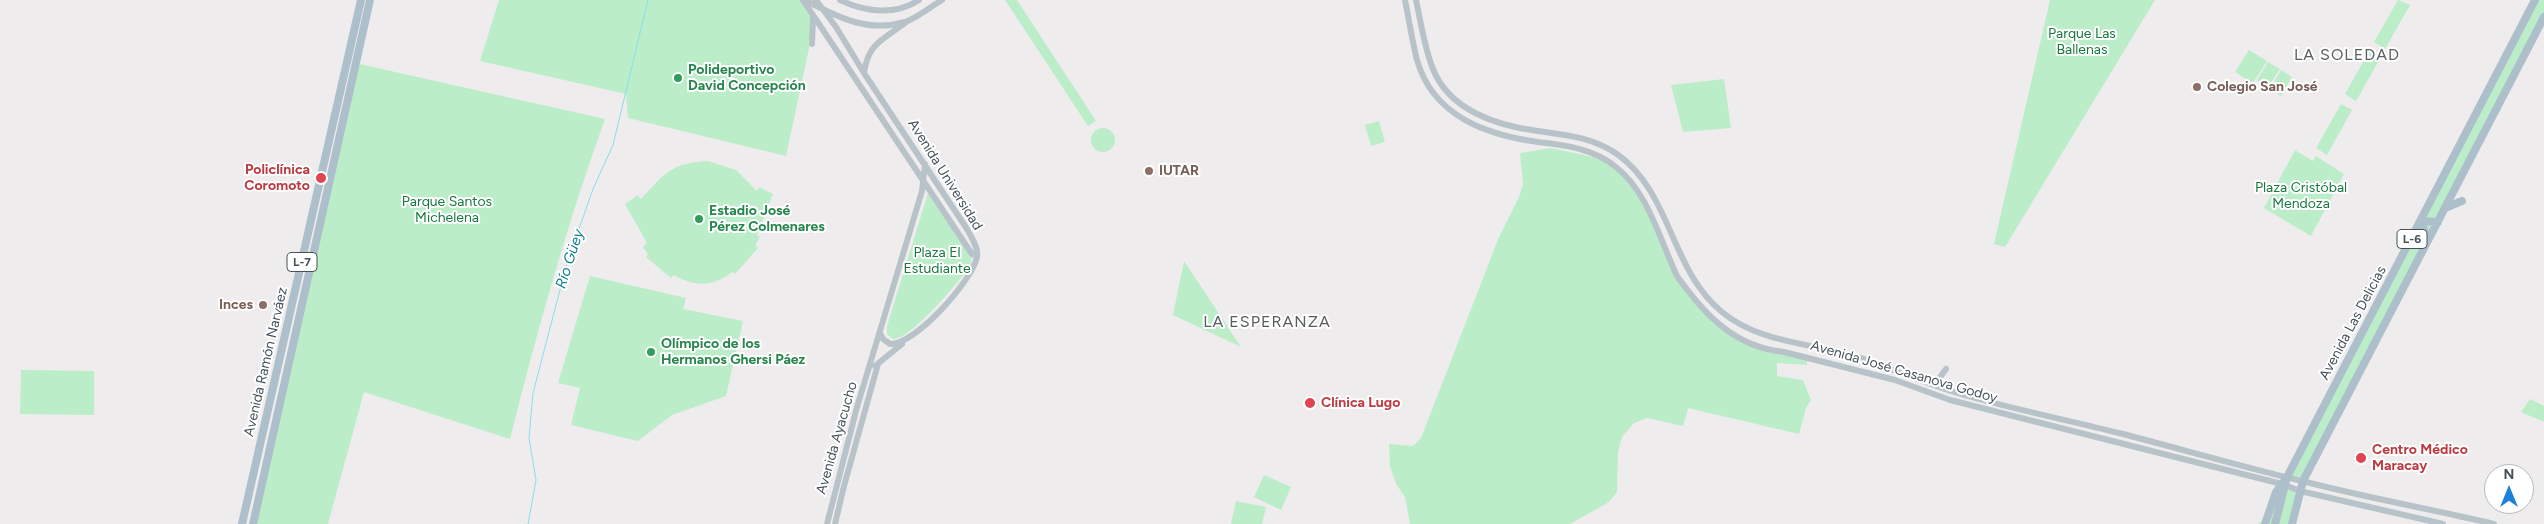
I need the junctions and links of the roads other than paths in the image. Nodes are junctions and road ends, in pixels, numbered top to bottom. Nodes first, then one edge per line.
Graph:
1 (361, 0) edge
2 (370, 0) edge
3 (804, 0) edge
4 (816, 0) edge
5 (840, 0) edge
6 (919, 0) edge
7 (942, 0) edge
8 (1405, 0) edge
9 (1416, 0) edge
10 (2535, 0) edge
11 (823, 9) junction
12 (814, 16) junction
13 (2544, 17) edge
14 (906, 22) junction
15 (812, 44) dead end
16 (864, 73) junction
17 (925, 164) junction
18 (923, 180) junction
19 (2439, 190) junction
20 (2450, 198) junction
21 (2462, 201) dead end
22 (2445, 208) junction
23 (2421, 220) junction
24 (2438, 222) junction
25 (2413, 236) junction
26 (2423, 241) junction
27 (977, 256) junction
28 (2403, 290) junction
29 (880, 333) junction
30 (907, 340) junction
31 (878, 364) junction
32 (1946, 369) dead end
33 (869, 370) junction
34 (1927, 382) junction
35 (2288, 477) junction
36 (2303, 482) junction
37 (2283, 484) junction
38 (2300, 491) junction
39 (242, 524) edge
40 (253, 524) edge
41 (827, 524) edge
42 (835, 524) edge
43 (2265, 524) edge
44 (2275, 524) edge
45 (2292, 524) edge
46 (2443, 524) edge
47 (2494, 524) edge

1 - 39 main road, Avenida Ramón Narváez / L-7
2 - 40 main road, Avenida Ramón Narváez / L-7
3 - 11 street
3 - 12 street, Avenida Universidad
4 - 11 street, Avenida Universidad
5 - 6 street
7 - 14 street
8 - 37 street, Avenida José Casanova Godoy
9 - 34 street, Avenida José Casanova Godoy
10 - 19 main road, Avenida Las Delicias / L-6
11 - 14 street
11 - 16 street, Avenida Universidad
12 - 15 street
12 - 18 street, Avenida Universidad
13 - 20 main road, Avenida Las Delicias / L-6
14 - 16 street
16 - 17 street, Avenida Universidad
17 - 18 street
17 - 27 street, Avenida Universidad
18 - 27 street, Avenida Universidad
18 - 29 street
19 - 20 main road
19 - 23 main road, Avenida Las Delicias / L-6
19 - 24 main road
20 - 22 main road, Avenida Las Delicias / L-6
21 - 22 main road
22 - 24 main road, Avenida Las Delicias / L-6
23 - 24 main road
23 - 25 main road, Avenida Las Delicias / L-6
23 - 26 main road
24 - 28 main road, Avenida Las Delicias / L-6
25 - 26 main road
25 - 35 main road, Avenida Las Delicias / L-6
26 - 28 main road
27 - 30 street, Avenida Ayacucho
28 - 36 main road, Avenida Las Delicias / L-6
29 - 30 street
29 - 33 street
30 - 31 street, Avenida Ayacucho
31 - 33 street, Avenida Ayacucho
31 - 42 street, Avenida Ayacucho
32 - 34 street
33 - 41 street, Avenida Ayacucho
34 - 35 street, Avenida José Casanova Godoy
35 - 36 street, Avenida José Casanova Godoy
35 - 37 main road, Avenida Las Delicias
36 - 38 main road, Avenida Las Delicias / L-6
36 - 47 street, Avenida José Casanova Godoy
37 - 38 street, Avenida José Casanova Godoy
37 - 43 main road
37 - 44 main road
38 - 45 main road, Avenida Las Delicias / L-6
38 - 46 street, Avenida José Casanova Godoy

